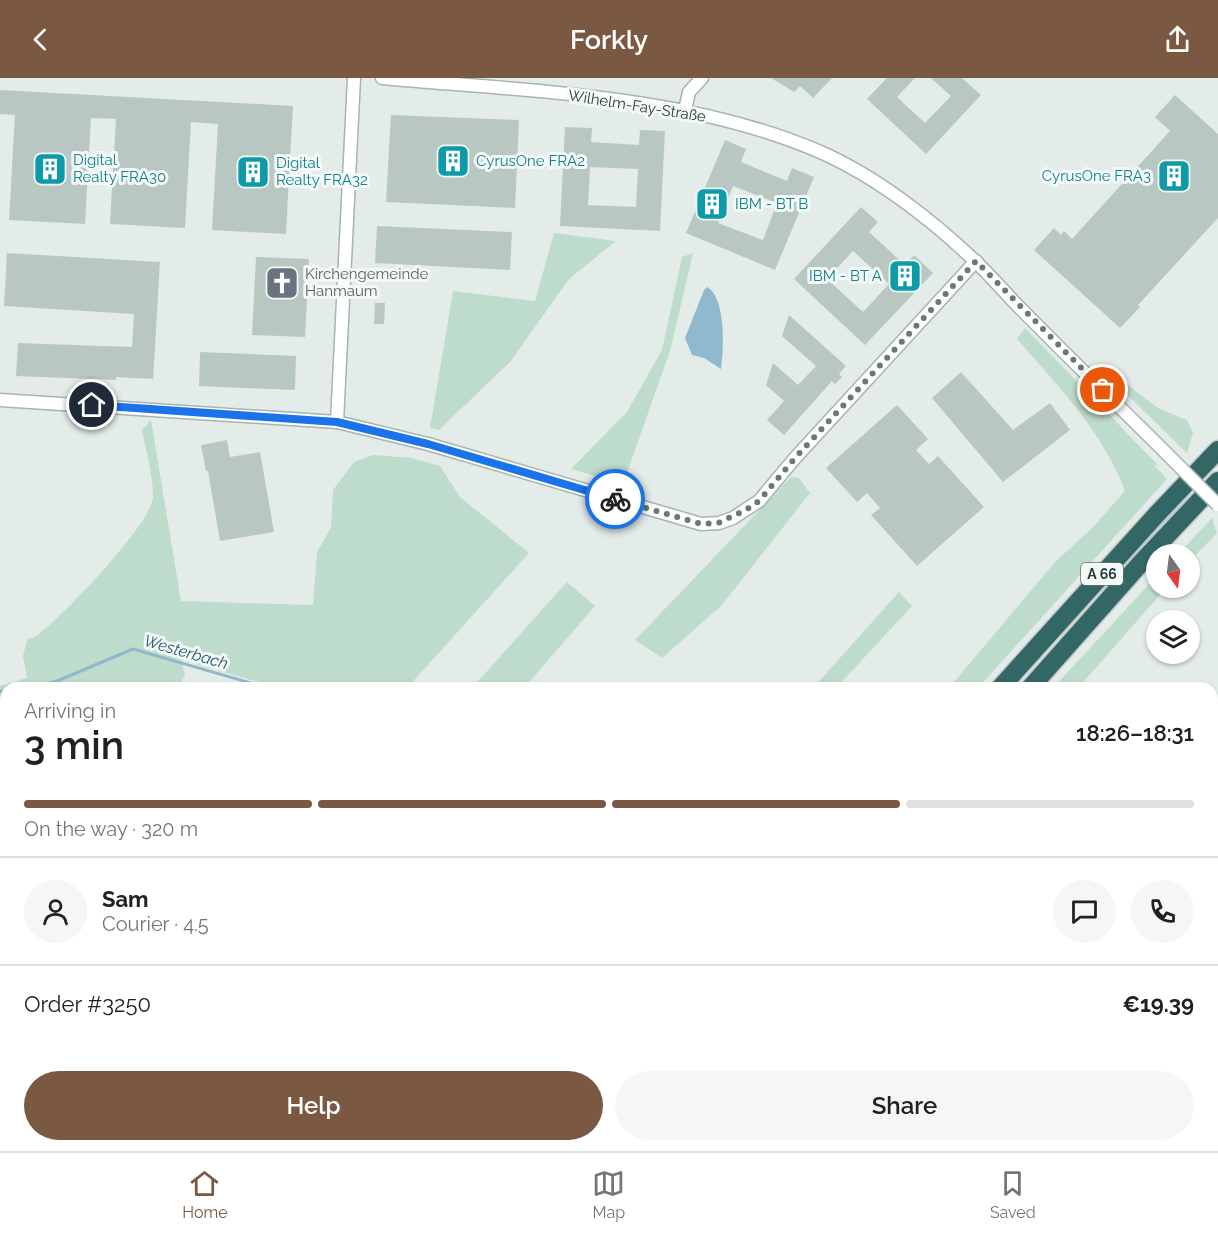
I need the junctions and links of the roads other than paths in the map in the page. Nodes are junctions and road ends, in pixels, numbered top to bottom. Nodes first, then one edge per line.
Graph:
1 (354, 78) edge
2 (382, 78) edge
3 (702, 78) edge
4 (685, 110) junction
5 (976, 261) junction
6 (0, 400) edge
7 (337, 422) junction
8 (1218, 445) edge
9 (1212, 456) edge
10 (1218, 481) edge
11 (1218, 497) edge
12 (1218, 505) edge
13 (1140, 564) junction
14 (1005, 682) edge
15 (1035, 682) edge

1 - 7 street
2 - 4 street, Wilhelm-Fay-Straße
3 - 4 street
4 - 5 street, Wilhelm-Fay-Straße
5 - 7 street
5 - 12 street, Wilhelm-Fay-Straße, bridge
6 - 7 street
8 - 9 highway, A 66
9 - 14 highway, A 66
10 - 13 highway, A 66
11 - 13 highway
13 - 15 highway, A 66

